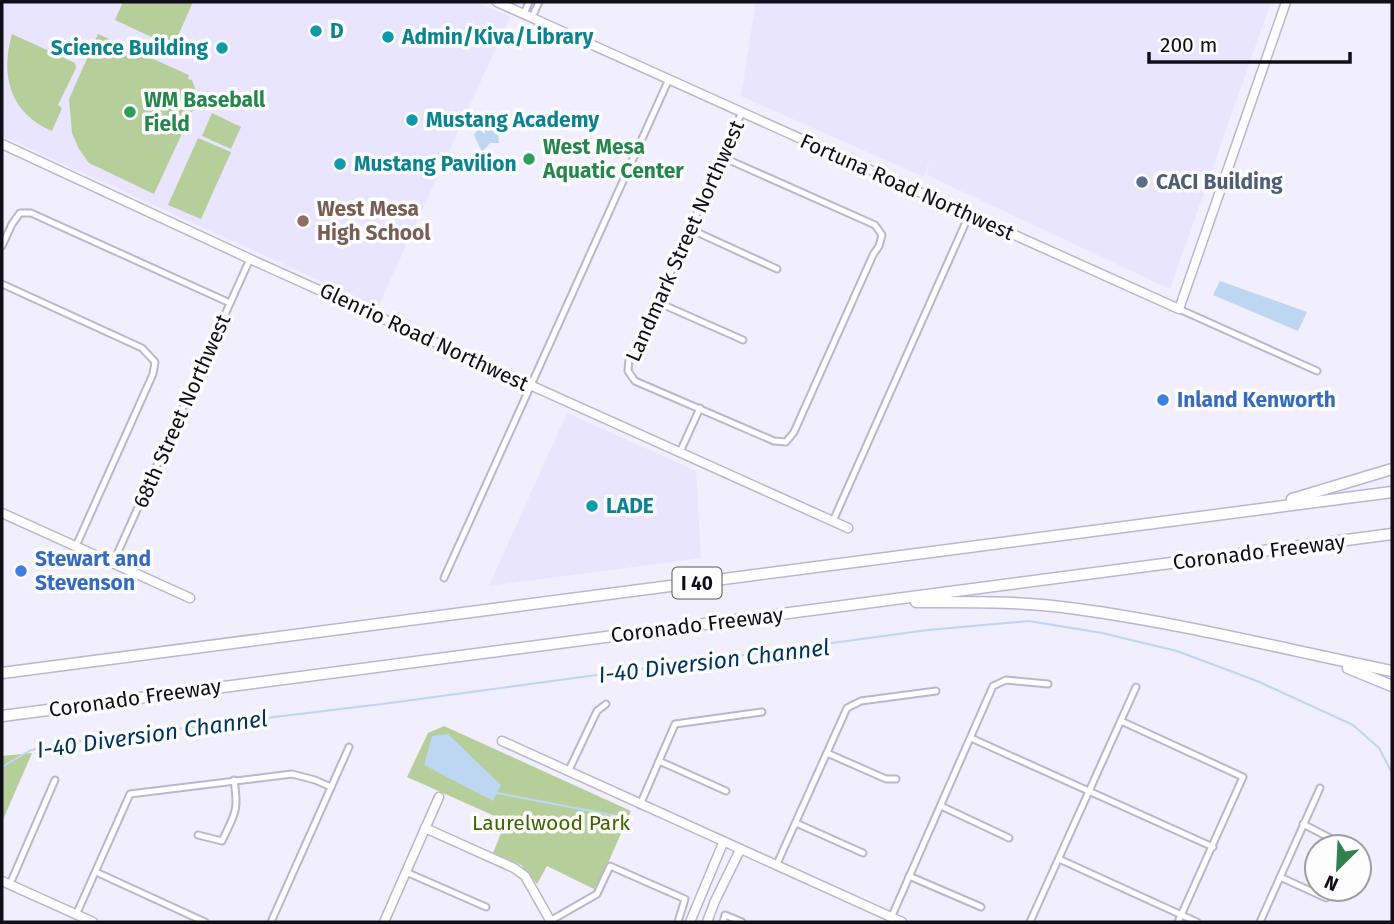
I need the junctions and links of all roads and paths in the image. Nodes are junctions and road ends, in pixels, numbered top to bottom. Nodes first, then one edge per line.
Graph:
1 (497, 2) edge
2 (529, 2) edge
3 (539, 2) edge
4 (1286, 2) edge
5 (528, 15) junction
6 (669, 79) junction
7 (742, 112) junction
8 (2, 144) edge
9 (722, 157) junction
10 (969, 215) junction
11 (690, 229) junction
12 (2, 246) edge
13 (250, 258) junction
14 (777, 269) dead end
15 (2, 284) edge
16 (657, 302) junction
17 (230, 303) junction
18 (1179, 309) junction
19 (743, 340) dead end
20 (1317, 371) dead end
21 (530, 385) junction
22 (700, 408) junction
23 (680, 452) junction
24 (1392, 469) edge
25 (1392, 492) edge
26 (1261, 508) junction
27 (2, 513) edge
28 (832, 521) junction
29 (848, 528) dead end
30 (1392, 534) edge
31 (76, 546) junction
32 (113, 563) junction
33 (444, 578) dead end
34 (190, 598) dead end
35 (874, 602) junction
36 (1287, 650) junction
37 (1392, 671) edge
38 (2, 674) edge
39 (1048, 684) dead end
40 (1392, 685) edge
41 (1136, 688) dead end
42 (936, 691) dead end
43 (606, 704) dead end
44 (762, 712) dead end
45 (2, 716) edge
46 (1121, 721) junction
47 (971, 738) junction
48 (502, 741) dead end
49 (348, 747) dead end
50 (827, 753) junction
51 (659, 761) junction
52 (568, 772) junction
53 (896, 779) dead end
54 (55, 780) dead end
55 (234, 780) junction
56 (331, 787) junction
57 (1320, 788) dead end
58 (726, 791) dead end
59 (1089, 791) junction
60 (439, 797) dead end
61 (640, 805) junction
62 (940, 807) junction
63 (796, 823) junction
64 (1303, 824) junction
65 (425, 828) junction
66 (1320, 833) edge
67 (198, 835) dead end
68 (1009, 838) dead end
69 (723, 843) junction
70 (1213, 847) junction
71 (740, 850) junction
72 (863, 853) dead end
73 (1059, 859) junction
74 (776, 866) junction
75 (96, 872) junction
76 (405, 872) junction
77 (909, 876) junction
78 (1280, 877) junction
79 (6, 883) edge
80 (1303, 888) edge
81 (981, 907) dead end
82 (486, 908) dead end
83 (76, 915) junction
84 (1181, 915) junction
85 (891, 918) junction
86 (550, 921) edge
87 (93, 922) edge
88 (205, 922) edge
89 (271, 922) edge
90 (384, 922) edge
91 (678, 922) edge
92 (690, 922) edge
93 (707, 922) edge
94 (723, 922) edge
95 (742, 922) edge
96 (902, 922) edge
97 (1030, 922) edge
98 (1178, 922) edge
99 (1197, 922) edge
100 (1260, 922) edge

1 - 5 street, Fortuna Road Northwest
2 - 5 street
3 - 5 street
4 - 18 street
5 - 6 street, Fortuna Road Northwest
6 - 7 street, Fortuna Road Northwest
6 - 21 street
7 - 9 street, Landmark Street Northwest
7 - 10 street, Fortuna Road Northwest
8 - 13 street, Glenrio Road Northwest
9 - 11 street, Landmark Street Northwest
9 - 22 street
10 - 18 street, Fortuna Road Northwest
10 - 28 street
11 - 14 street
11 - 16 street, Landmark Street Northwest
12 - 17 street
13 - 17 street, 68th Street Northwest
13 - 21 street, Glenrio Road Northwest
15 - 31 street
16 - 19 street
16 - 22 street, Landmark Street Northwest
17 - 32 street, 68th Street Northwest
18 - 20 street, Fortuna Road Northwest
21 - 23 street, Glenrio Road Northwest
21 - 33 street
22 - 23 street
23 - 28 street, Glenrio Road Northwest
24 - 26 highway
25 - 26 highway, Coronado Freeway / I 40
26 - 38 highway, Coronado Freeway / I 40
27 - 31 street
28 - 29 street, Glenrio Road Northwest
30 - 35 highway, Coronado Freeway / I 40
31 - 32 street
32 - 34 street
35 - 36 highway
35 - 45 highway, Coronado Freeway / I 40
36 - 37 highway
36 - 40 highway
39 - 47 street
41 - 46 street
42 - 50 street
43 - 52 street
44 - 51 street
46 - 59 street
46 - 70 street
47 - 59 street
47 - 62 street
48 - 52 street
49 - 56 street
50 - 53 street
50 - 63 street
51 - 58 street
51 - 61 street
52 - 61 street
54 - 79 street
55 - 56 street
55 - 67 street
55 - 75 street
56 - 89 street
57 - 64 street
59 - 70 street
59 - 73 street
60 - 65 street
61 - 69 street
62 - 68 street
62 - 77 street
63 - 72 street
63 - 74 street
64 - 66 street
64 - 78 street
65 - 76 street
65 - 86 street
69 - 71 street
69 - 92 street
70 - 84 street
71 - 74 street
71 - 93 street
73 - 84 street
73 - 97 street
74 - 85 street
75 - 83 street
75 - 88 street
76 - 82 street
76 - 90 street
77 - 81 street
77 - 85 street
78 - 80 street
78 - 100 street
79 - 83 street
83 - 87 street
84 - 98 street
84 - 99 street
85 - 96 street
86 - 91 street
94 - 95 street

